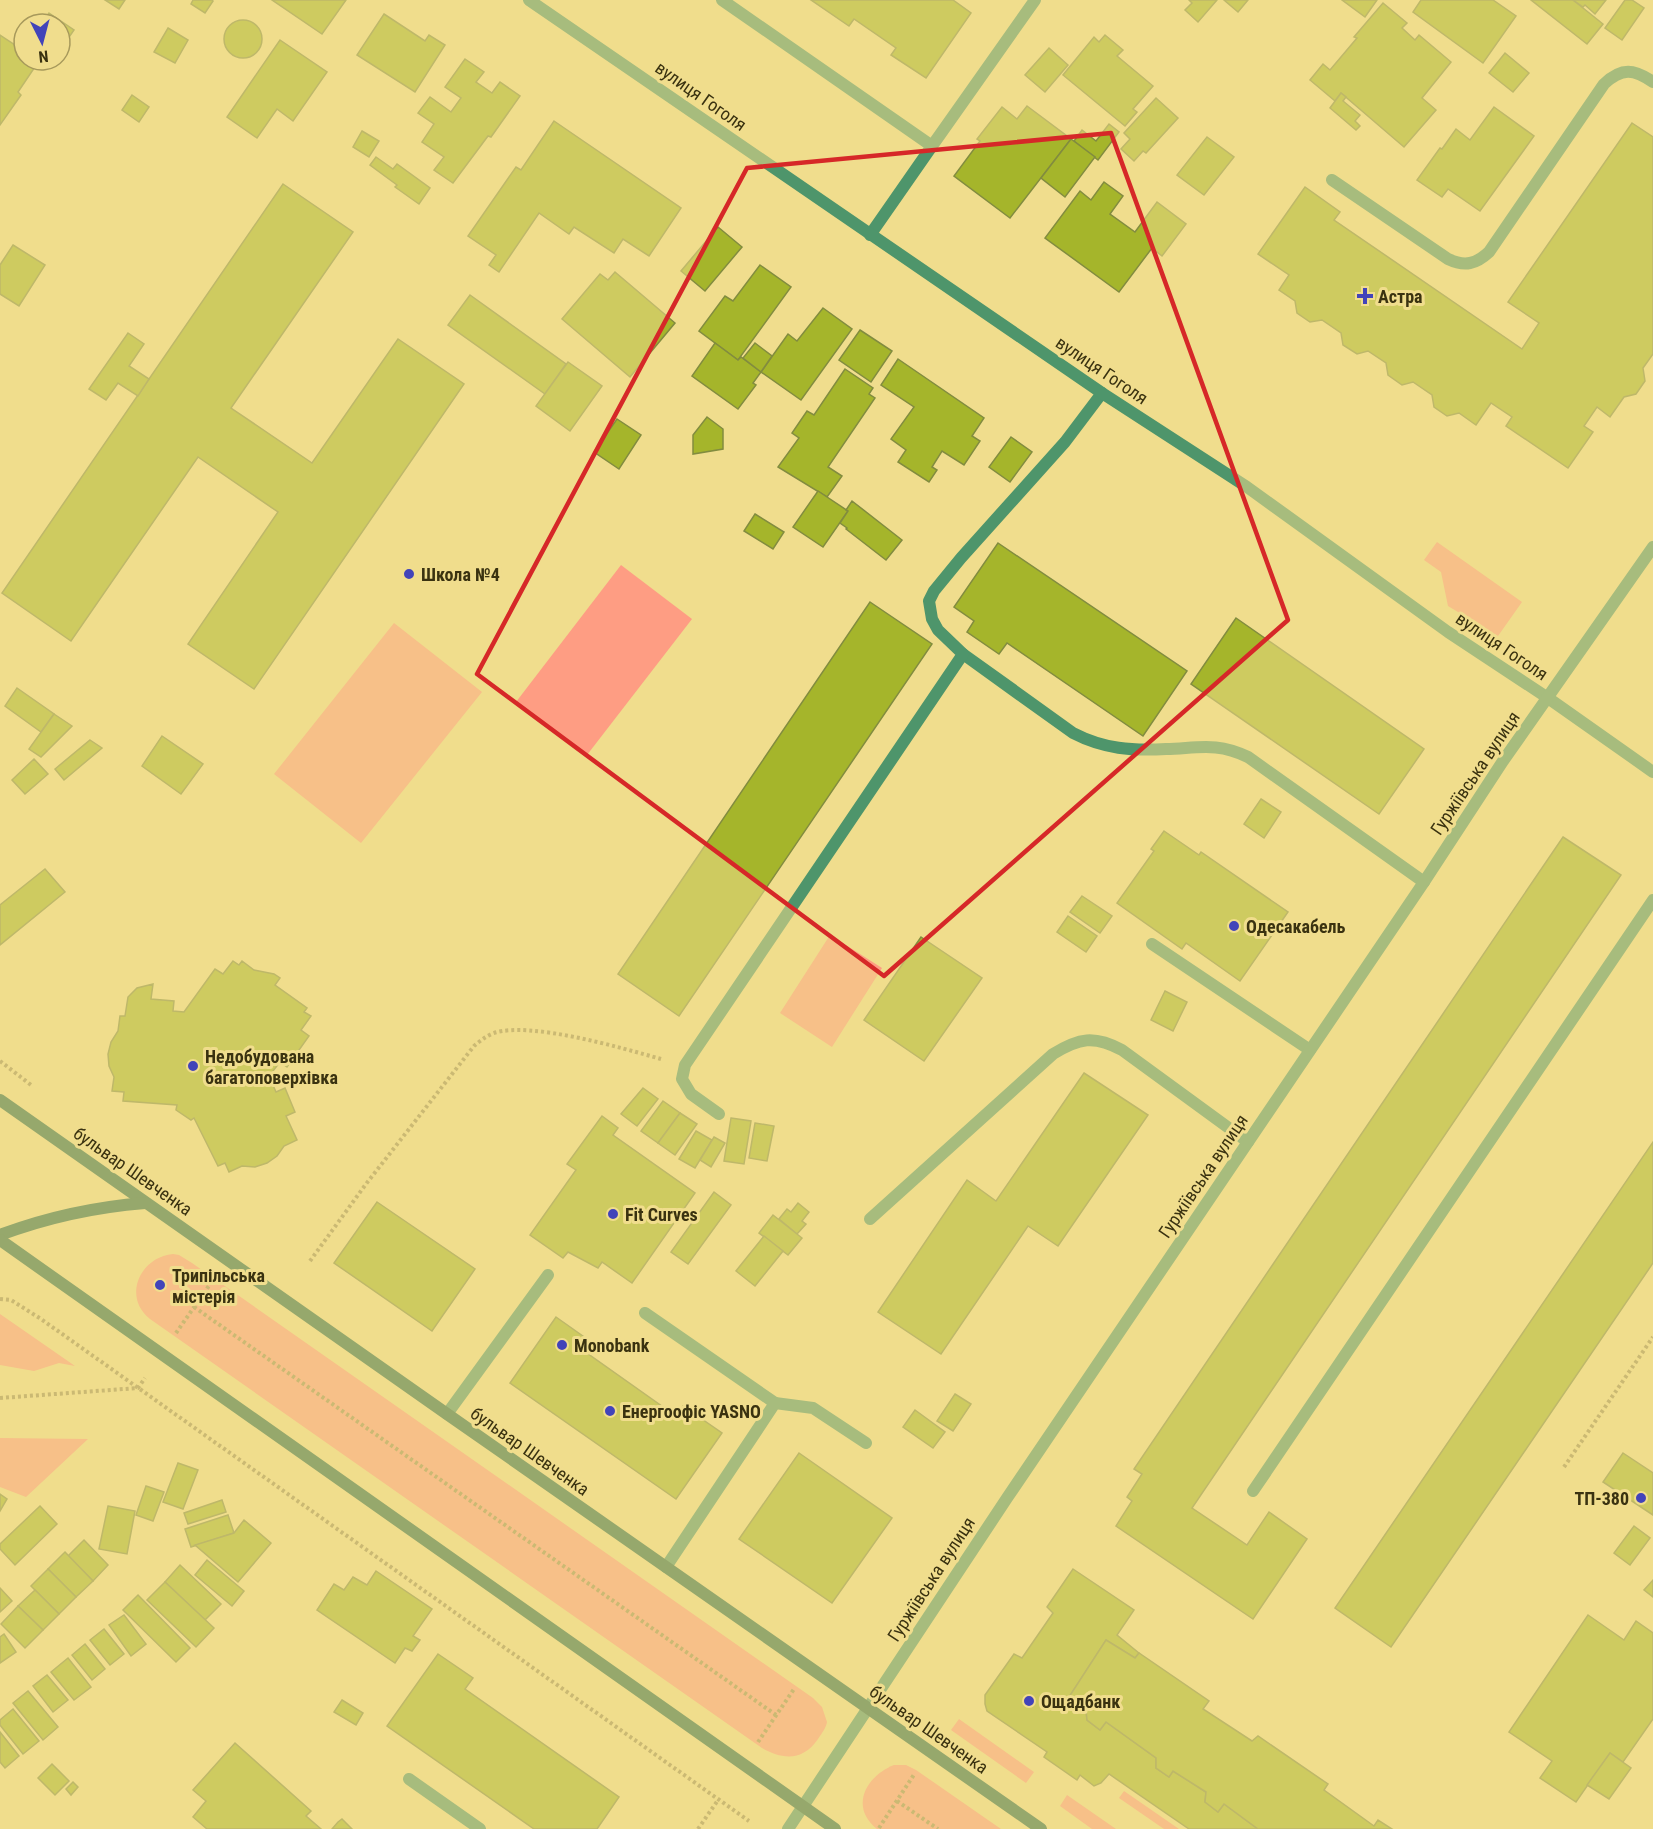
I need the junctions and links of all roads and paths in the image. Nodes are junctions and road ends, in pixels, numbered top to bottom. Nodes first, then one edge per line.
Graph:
1 (529, 0) edge
2 (722, 0) edge
3 (1035, 0) edge
4 (1653, 82) edge
5 (932, 146) junction
6 (1332, 180) dead end
7 (870, 235) junction
8 (1102, 393) junction
9 (1653, 547) edge
10 (963, 654) junction
11 (1548, 698) junction
12 (1653, 772) edge
13 (1424, 882) junction
14 (1653, 900) edge
15 (1152, 944) dead end
16 (1310, 1050) junction
17 (0, 1061) edge
18 (685, 1065) junction
19 (31, 1085) dead end
20 (0, 1100) edge
21 (718, 1114) dead end
22 (1248, 1142) junction
23 (146, 1203) junction
24 (870, 1219) dead end
25 (0, 1235) edge
26 (0, 1240) edge
27 (310, 1261) dead end
28 (548, 1275) dead end
29 (213, 1280) dead end
30 (0, 1299) edge
31 (194, 1307) junction
32 (645, 1313) dead end
33 (176, 1333) dead end
34 (1653, 1337) edge
35 (145, 1378) dead end
36 (138, 1388) junction
37 (0, 1398) edge
38 (775, 1403) junction
39 (447, 1414) junction
40 (866, 1443) dead end
41 (1564, 1467) dead end
42 (1253, 1491) dead end
43 (666, 1568) junction
44 (794, 1689) dead end
45 (868, 1708) junction
46 (776, 1714) junction
47 (758, 1742) dead end
48 (916, 1772) dead end
49 (409, 1779) dead end
50 (718, 1800) junction
51 (897, 1801) junction
52 (803, 1806) junction
53 (749, 1821) dead end
54 (879, 1828) edge
55 (480, 1829) edge
56 (698, 1829) edge
57 (788, 1829) edge
58 (835, 1829) edge
59 (938, 1829) edge
60 (1041, 1829) edge

1 - 7 street, вулиця Гоголя
2 - 5 street
3 - 5 street
4 - 6 street
5 - 7 street
7 - 8 street, вулиця Гоголя
8 - 10 street
8 - 11 street, вулиця Гоголя
9 - 11 street, Гуржіївська вулиця
10 - 13 street
10 - 18 street
11 - 12 street, вулиця Гоголя
11 - 13 street, Гуржіївська вулиця
13 - 16 street, Гуржіївська вулиця
14 - 42 street
15 - 16 street
16 - 22 street, Гуржіївська вулиця
17 - 19 path
18 - 21 street
18 - 27 path
20 - 23 main road, бульвар Шевченка
22 - 24 street
22 - 45 street, Гуржіївська вулиця
23 - 25 main road
23 - 39 main road, бульвар Шевченка
26 - 52 main road
28 - 39 street
29 - 31 path
30 - 36 path
31 - 33 path
31 - 46 path
32 - 38 street
34 - 41 path
35 - 36 path
36 - 37 path
36 - 50 path
38 - 40 street
38 - 43 street
39 - 43 main road, бульвар Шевченка
43 - 45 main road, бульвар Шевченка
44 - 46 path
45 - 52 street, Гуржіївська вулиця
45 - 60 main road, бульвар Шевченка
46 - 47 path
48 - 51 path
49 - 55 street
50 - 53 path
50 - 56 path
51 - 54 path
51 - 59 path
52 - 57 street, Гуржіївська вулиця
52 - 58 main road

